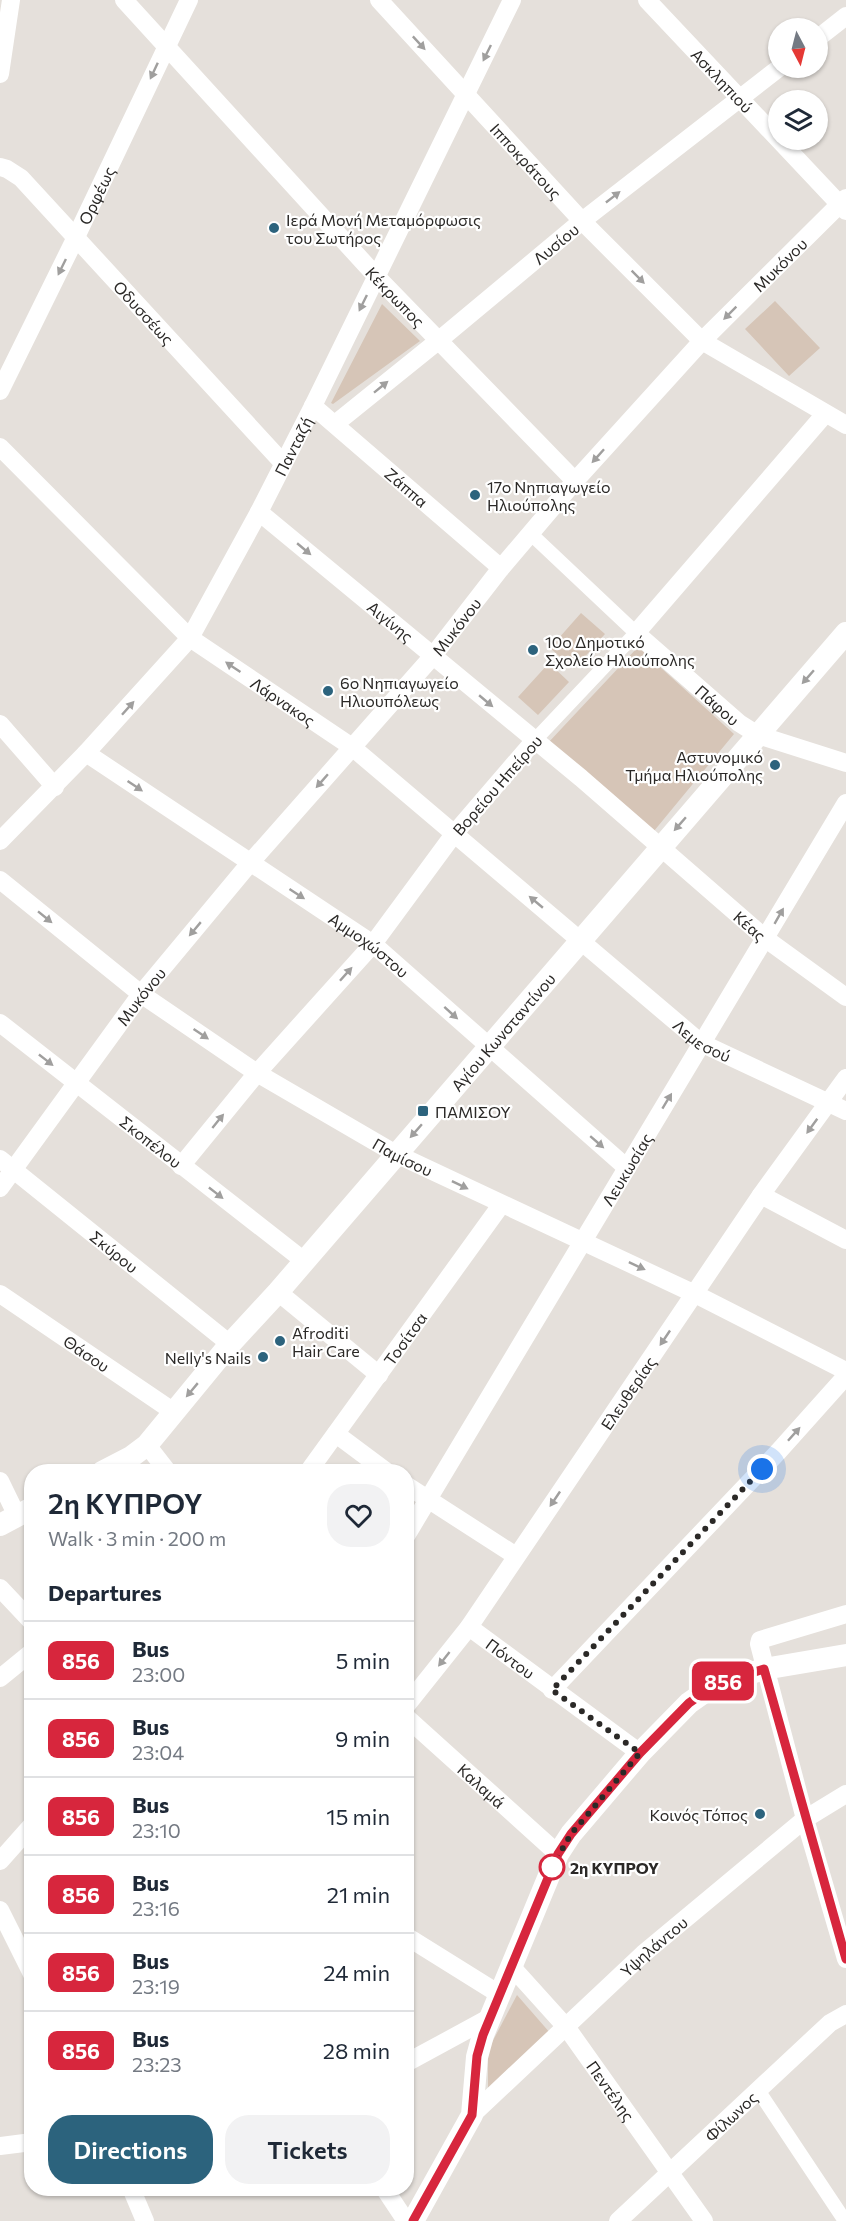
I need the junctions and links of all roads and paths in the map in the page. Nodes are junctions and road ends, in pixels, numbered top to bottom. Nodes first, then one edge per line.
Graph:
1 (11, 0) edge
2 (124, 0) edge
3 (189, 0) edge
4 (379, 0) edge
5 (512, 0) edge
6 (647, 0) edge
7 (846, 16) edge
8 (828, 30) edge
9 (166, 45) junction
10 (0, 74) edge
11 (768, 76) edge
12 (467, 95) junction
13 (738, 99) junction
14 (0, 167) edge
15 (844, 204) edge
16 (582, 221) junction
17 (76, 237) junction
18 (376, 276) junction
19 (438, 341) junction
20 (702, 341) junction
21 (0, 391) edge
22 (313, 406) junction
23 (825, 414) junction
24 (335, 424) junction
25 (846, 425) edge
26 (0, 447) edge
27 (283, 463) junction
28 (575, 481) junction
29 (259, 512) junction
30 (531, 534) junction
31 (501, 568) junction
32 (636, 633) junction
33 (190, 638) junction
34 (842, 642) edge
35 (432, 657) junction
36 (0, 724) edge
37 (758, 735) junction
38 (534, 741) junction
39 (352, 747) junction
40 (86, 753) junction
41 (846, 763) edge
42 (55, 787) junction
43 (846, 803) edge
44 (454, 834) junction
45 (0, 841) edge
46 (659, 848) junction
47 (250, 863) junction
48 (0, 880) edge
49 (766, 939) junction
50 (581, 940) junction
51 (373, 944) junction
52 (141, 994) junction
53 (846, 997) edge
54 (0, 1023) edge
55 (701, 1043) junction
56 (488, 1046) junction
57 (257, 1073) junction
58 (846, 1078) edge
59 (75, 1083) junction
60 (828, 1103) junction
61 (846, 1111) edge
62 (396, 1154) junction
63 (7, 1164) edge
64 (181, 1166) junction
65 (627, 1168) junction
66 (0, 1188) edge
67 (761, 1195) junction
68 (501, 1204) junction
69 (582, 1240) junction
70 (846, 1240) edge
71 (303, 1260) junction
72 (278, 1292) junction
73 (0, 1294) edge
74 (694, 1294) junction
75 (230, 1344) junction
76 (846, 1373) edge
77 (379, 1375) junction
78 (174, 1412) junction
79 (336, 1434) junction
80 (147, 1445) junction
81 (117, 1464) edge
82 (162, 1464) edge
83 (314, 1464) edge
84 (376, 1464) edge
85 (0, 1481) edge
86 (414, 1490) edge
87 (428, 1500) junction
88 (16, 1516) edge
89 (414, 1523) edge
90 (516, 1556) junction
91 (0, 1588) edge
92 (24, 1614) edge
93 (846, 1614) edge
94 (469, 1627) junction
95 (846, 1655) edge
96 (24, 1658) edge
97 (764, 1669) junction
98 (0, 1678) edge
99 (552, 1690) junction
100 (414, 1696) edge
101 (414, 1724) edge
102 (640, 1753) junction
103 (846, 1794) edge
104 (805, 1819) junction
105 (24, 1835) edge
106 (558, 1854) junction
107 (0, 1861) edge
108 (0, 1910) edge
109 (414, 1941) edge
110 (24, 1958) edge
111 (846, 1959) edge
112 (511, 1966) junction
113 (499, 1994) junction
114 (846, 2014) edge
115 (489, 2018) junction
116 (567, 2028) junction
117 (414, 2059) edge
118 (758, 2090) junction
119 (472, 2115) junction
120 (24, 2143) edge
121 (0, 2146) edge
122 (670, 2173) junction
123 (134, 2196) edge
124 (389, 2196) edge
125 (145, 2221) edge
126 (406, 2221) edge
127 (413, 2221) edge
128 (618, 2221) edge
129 (704, 2221) edge
130 (845, 2221) edge

1 - 10 street
2 - 9 street, Κέκρωπος
3 - 9 street, Ορφέως
4 -> 12 street, Ιπποκράτους
5 -> 12 street, Πανταζή
6 - 13 street, Ασκληπιού
7 - 8 street
9 -> 17 street, Ορφέως
9 - 18 street, Κέκρωπος
11 - 13 street, Λυσίου
12 - 16 street, Ιπποκράτους
12 - 18 street, Πανταζή
13 - 15 street, Ασκληπιού
16 -> 13 street, Λυσίου
14 - 17 street, Οδυσσέως
15 -> 20 street, Μυκόνου
16 - 19 street, Λυσίου
16 -> 20 street, Ιπποκράτους
17 -> 21 street, Ορφέως
17 - 27 street, Οδυσσέως
18 - 19 street, Κέκρωπος
18 -> 22 street, Πανταζή
24 -> 19 street, Λυσίου
19 - 28 street, Κέκρωπος
20 - 23 street, Ιπποκράτους
20 -> 28 street, Μυκόνου
22 - 24 street, Ζάππα
22 - 27 street, Πανταζή
23 - 25 street, Ιπποκράτους
23 - 32 street, Βορείου Ηπείρου
24 - 31 street, Ζάππα
26 - 33 street, Λάρνακος
27 - 29 street, Πανταζή
28 - 30 street, Μυκόνου
29 - 33 street, Πανταζή
29 -> 35 street, Αιγίνης
30 - 31 street, Μυκόνου
30 - 32 street, Πάφου
31 - 35 street, Μυκόνου
32 - 37 street, Πάφου
32 - 38 street, Βορείου Ηπείρου
39 -> 33 street, Λάρνακος
40 -> 33 street, Πανταζή
34 -> 37 street, Αγίου Κωνσταντίνου
35 -> 38 street, Αιγίνης
35 - 39 street, Μυκόνου
36 - 42 street
37 - 41 street, Πάφου
37 -> 46 street, Αγίου Κωνσταντίνου
38 - 44 street, Βορείου Ηπείρου
38 - 46 street, Αιγίνης
39 - 44 street, Λάρνακος
39 -> 47 street, Μυκόνου
40 - 42 street, Πανταζή
40 -> 47 street, Αμμοχώστου
42 - 45 street, Πανταζή
49 -> 43 street, Λευκωσίας
50 -> 44 street, Λάρνακος
44 - 51 street, Βορείου Ηπείρου
46 - 49 street, Κέας
46 - 50 street, Αγίου Κωνσταντίνου
47 -> 51 street, Αμμοχώστου
47 -> 52 street, Μυκόνου
48 -> 52 street, Παμίσου
49 - 53 street, Κέας
49 - 55 street, Λευκωσίας
50 - 55 street, Λεμεσού
50 - 56 street, Αγίου Κωνσταντίνου
51 -> 56 street, Αμμοχώστου
57 -> 51 street, Βορείου Ηπείρου
52 -> 57 street, Παμίσου
52 - 59 street, Μυκόνου
54 -> 59 street, Σκοπέλου
55 - 60 street, Λεμεσού
65 -> 55 street, Λευκωσίας
56 -> 62 street, Αγίου Κωνσταντίνου
56 -> 65 street, Αμμοχώστου
57 - 62 street, Παμίσου
64 -> 57 street, Βορείου Ηπείρου
58 - 60 street, Ελευθερίας
59 - 63 street, Μυκόνου
59 - 64 street, Σκοπέλου
60 - 61 street, Λεμεσού
60 -> 67 street, Ελευθερίας
62 -> 68 street, Παμίσου
62 - 71 street, Αγίου Κωνσταντίνου
63 - 66 street, Μυκόνου
63 - 75 street, Σκύρου
64 -> 71 street, Σκοπέλου
65 - 69 street, Λευκωσίας
67 - 70 street
67 - 74 street, Ελευθερίας
68 - 69 street, Παμίσου
68 - 77 street, Τοσίτσα
69 -> 74 street, Παμίσου
69 - 87 street, Λευκωσίας
71 - 72 street, Αγίου Κωνσταντίνου
72 - 75 street, Αγίου Κωνσταντίνου
72 - 77 street
73 - 78 street, Θάσου
74 - 76 street, Παμίσου
74 -> 90 street, Ελευθερίας
75 -> 78 street, Αγίου Κωνσταντίνου
99 -> 76 street
77 - 79 street, Τοσίτσα
78 - 80 street, Αγίου Κωνσταντίνου
79 - 83 street, Τοσίτσα
79 - 84 street
80 - 81 street, Αγίου Κωνσταντίνου
80 - 82 street
85 - 88 street
86 - 87 street
87 - 89 street, Λευκωσίας
87 - 90 street
90 - 94 street, Ελευθερίας
91 - 92 street
93 - 97 street
94 - 99 street, Πόντου
94 -> 100 street, Ελευθερίας
95 - 97 street
96 - 98 street
97 - 102 street
97 - 104 street
99 - 102 street, Πόντου
101 - 106 street, Καλαμά
102 - 106 street
103 - 104 street, Υψηλάντου
104 - 111 street
104 - 116 street, Υψηλάντου
105 - 107 street
106 - 112 street
108 - 110 street
109 - 113 street
112 - 113 street
112 - 116 street, Πεντέλης
113 - 115 street
114 - 118 street, Φίλωνος
115 - 117 street
115 - 119 street
116 - 119 street, Υψηλάντου
116 - 122 street, Πεντέλης
118 - 122 street, Φίλωνος
118 - 130 street
119 - 127 street
120 - 121 street
122 - 128 street, Φίλωνος
122 - 129 street, Πεντέλης
123 - 125 street
124 - 126 street

